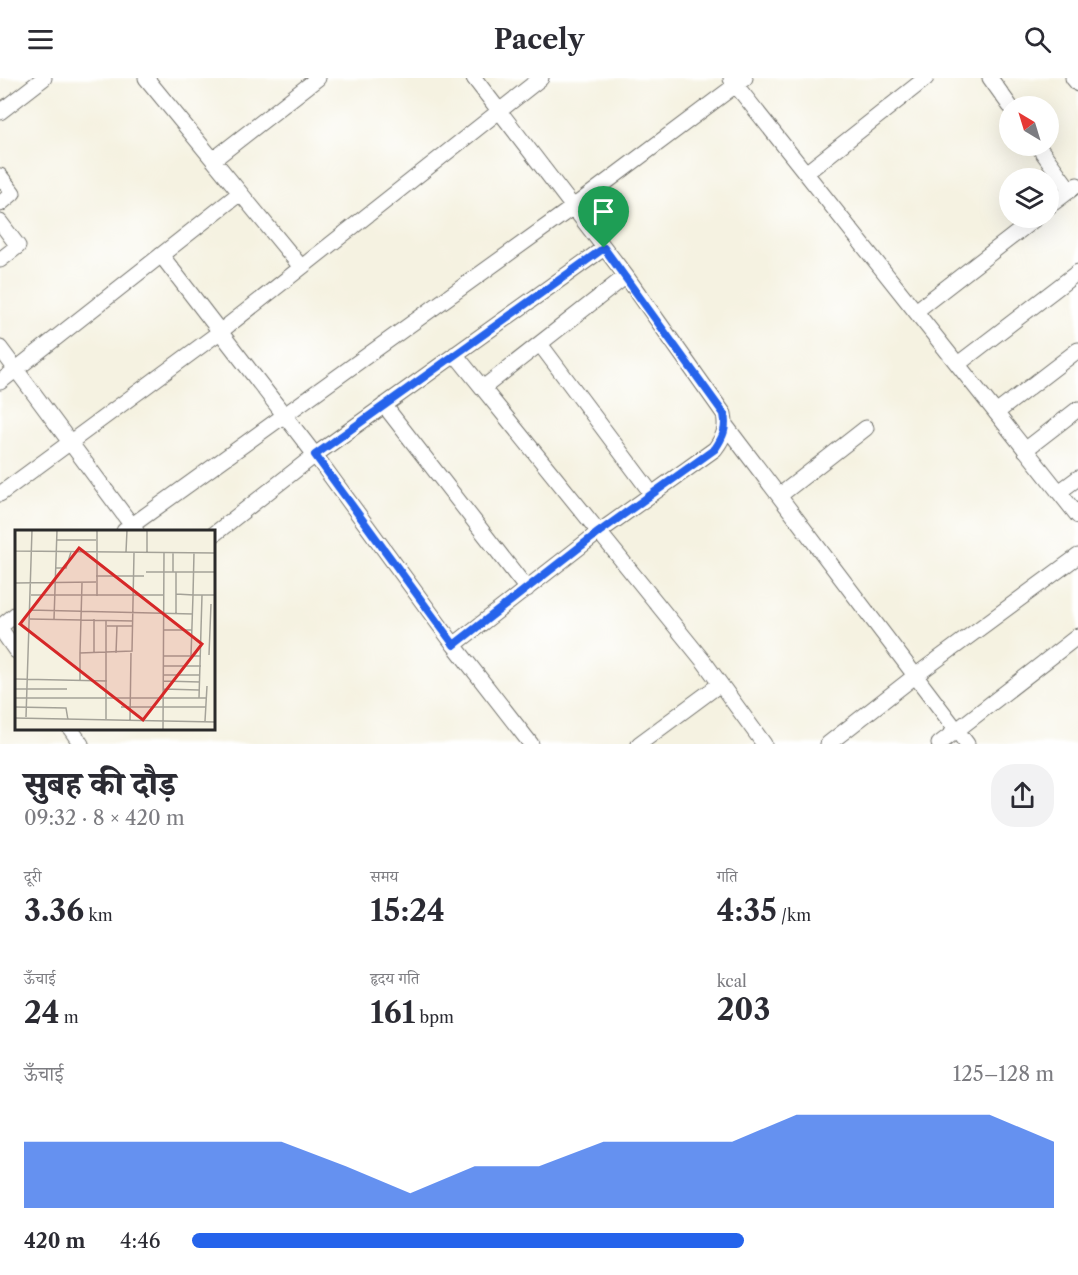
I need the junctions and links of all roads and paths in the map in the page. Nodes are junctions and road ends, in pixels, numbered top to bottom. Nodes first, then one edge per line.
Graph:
1 (44, 78) edge
2 (146, 78) edge
3 (318, 78) edge
4 (474, 78) edge
5 (541, 78) edge
6 (926, 78) edge
7 (990, 78) edge
8 (1074, 78) edge
9 (737, 80) edge
10 (1078, 84) edge
11 (1003, 96) edge
12 (500, 111) junction
13 (0, 112) edge
14 (1047, 156) edge
15 (213, 160) junction
16 (806, 173) junction
17 (0, 176) edge
18 (1074, 187) edge
19 (240, 193) junction
20 (1059, 199) edge
21 (0, 204) edge
22 (573, 207) junction
23 (0, 222) edge
24 (1023, 228) edge
25 (604, 248) junction
26 (161, 255) junction
27 (0, 260) edge
28 (301, 267) junction
29 (1078, 272) edge
30 (626, 276) junction
31 (916, 311) junction
32 (221, 331) junction
33 (540, 344) junction
34 (0, 348) edge
35 (1078, 350) edge
36 (455, 354) junction
37 (958, 364) junction
38 (15, 369) junction
39 (0, 382) edge
40 (483, 388) junction
41 (384, 405) junction
42 (1078, 409) edge
43 (996, 413) junction
44 (285, 417) junction
45 (726, 426) junction
46 (866, 428) dead end
47 (72, 442) junction
48 (1025, 450) junction
49 (315, 455) junction
50 (1078, 478) edge
51 (1059, 492) junction
52 (0, 494) edge
53 (652, 494) junction
54 (779, 496) junction
55 (1078, 516) edge
56 (131, 529) edge
57 (599, 532) junction
58 (214, 534) edge
59 (1078, 556) edge
60 (527, 589) junction
61 (15, 615) edge
62 (0, 627) edge
63 (1078, 636) edge
64 (454, 645) junction
65 (15, 650) edge
66 (915, 676) junction
67 (720, 684) junction
68 (71, 729) edge
69 (956, 730) junction
70 (81, 744) edge
71 (531, 744) edge
72 (639, 744) edge
73 (764, 744) edge
74 (828, 744) edge
75 (939, 744) edge
76 (967, 744) edge

1 - 13 street
2 - 15 street
3 - 15 street
4 - 12 street
5 - 12 street
6 - 16 street
7 - 11 street
8 - 10 street
9 - 16 street
9 - 22 street
12 - 22 street
12 - 28 street
14 - 18 street
15 - 19 street
16 - 31 street
17 - 21 street
18 - 20 street
19 - 26 street
19 - 28 street
22 - 25 street
22 - 44 street
23 - 27 street
24 - 31 street
25 - 30 street
25 - 36 street
26 - 32 street
26 - 38 street
28 - 32 street
29 - 37 street
30 - 33 street
30 - 45 street
31 - 37 street
32 - 44 street
32 - 47 street
33 - 40 street
33 - 53 street
34 - 38 street
35 - 43 street
36 - 40 street
36 - 41 street
37 - 43 street
38 - 39 street
38 - 47 street
40 - 57 street
41 - 49 street
41 - 60 street
42 - 48 street
43 - 48 street
44 - 49 street
44 - 56 street
45 - 53 street
45 - 54 street
46 - 54 street
47 - 52 street
47 - 56 street
48 - 51 street
49 - 58 street
49 - 64 street
50 - 51 street
51 - 55 street
53 - 57 street
54 - 66 street
57 - 60 street
57 - 67 street
59 - 66 street
60 - 64 street
61 - 62 street
62 - 65 street
63 - 69 street
64 - 71 street
66 - 69 street
66 - 74 street
67 - 72 street
67 - 73 street
68 - 70 street
69 - 75 street
69 - 76 street

